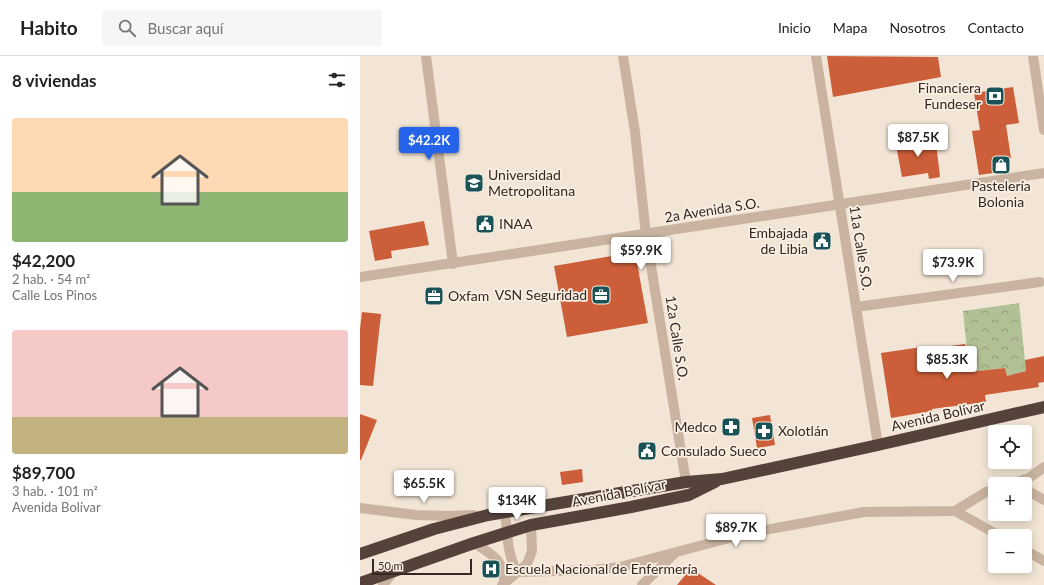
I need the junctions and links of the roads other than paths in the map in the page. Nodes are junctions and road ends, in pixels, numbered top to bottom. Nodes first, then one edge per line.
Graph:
1 (426, 56) edge
2 (623, 56) edge
3 (816, 56) edge
4 (1033, 56) edge
5 (1044, 130) edge
6 (1044, 173) edge
7 (840, 204) junction
8 (646, 235) junction
9 (453, 264) junction
10 (360, 277) edge
11 (1040, 282) dead end
12 (856, 308) junction
13 (1044, 407) edge
14 (878, 445) junction
15 (1044, 468) edge
16 (1030, 477) edge
17 (722, 479) junction
18 (686, 482) junction
19 (988, 491) edge
20 (1032, 493) edge
21 (1044, 500) edge
22 (645, 503) junction
23 (360, 508) edge
24 (955, 510) junction
25 (505, 512) junction
26 (488, 515) junction
27 (531, 525) junction
28 (988, 529) edge
29 (507, 533) junction
30 (474, 543) junction
31 (360, 554) edge
32 (674, 554) junction
33 (1032, 554) edge
34 (1044, 561) edge
35 (394, 571) junction
36 (518, 572) junction
37 (365, 583) edge
38 (503, 584) edge
39 (383, 585) edge
40 (514, 585) edge
41 (642, 585) edge

1 - 9 street
2 - 8 street, 12a Calle S.O.
3 - 7 street, 11a Calle S.O.
4 - 5 street
6 - 7 street, 2a Avenida S.O.
7 - 8 street, 2a Avenida S.O.
7 - 12 street, 11a Calle S.O.
8 - 9 street, 2a Avenida S.O.
8 - 18 street, 12a Calle S.O.
9 - 10 street, 2a Avenida S.O.
11 - 12 street
12 - 14 street, 11a Calle S.O.
13 - 14 highway, Avenida Bolívar
14 - 17 highway, Avenida Bolívar
15 - 16 street
17 - 18 highway, Avenida Bolívar
17 - 22 highway, Avenida Bolívar
18 - 22 highway
18 - 25 highway, Avenida Bolívar
19 - 24 street
20 - 21 street
22 - 27 highway, Avenida Bolívar
23 - 26 street
24 - 28 street
24 - 32 street
25 - 26 highway, Avenida Bolívar
25 - 29 street
26 - 31 highway, Avenida Bolívar
27 - 29 highway, Avenida Bolívar
27 - 36 street
29 - 30 highway, Avenida Bolívar
29 - 36 street
30 - 35 highway, Avenida Bolívar
30 - 38 street
32 - 36 street
32 - 41 street
33 - 34 street
35 - 37 highway, Avenida Bolívar
35 - 39 street
36 - 38 street
36 - 40 street

